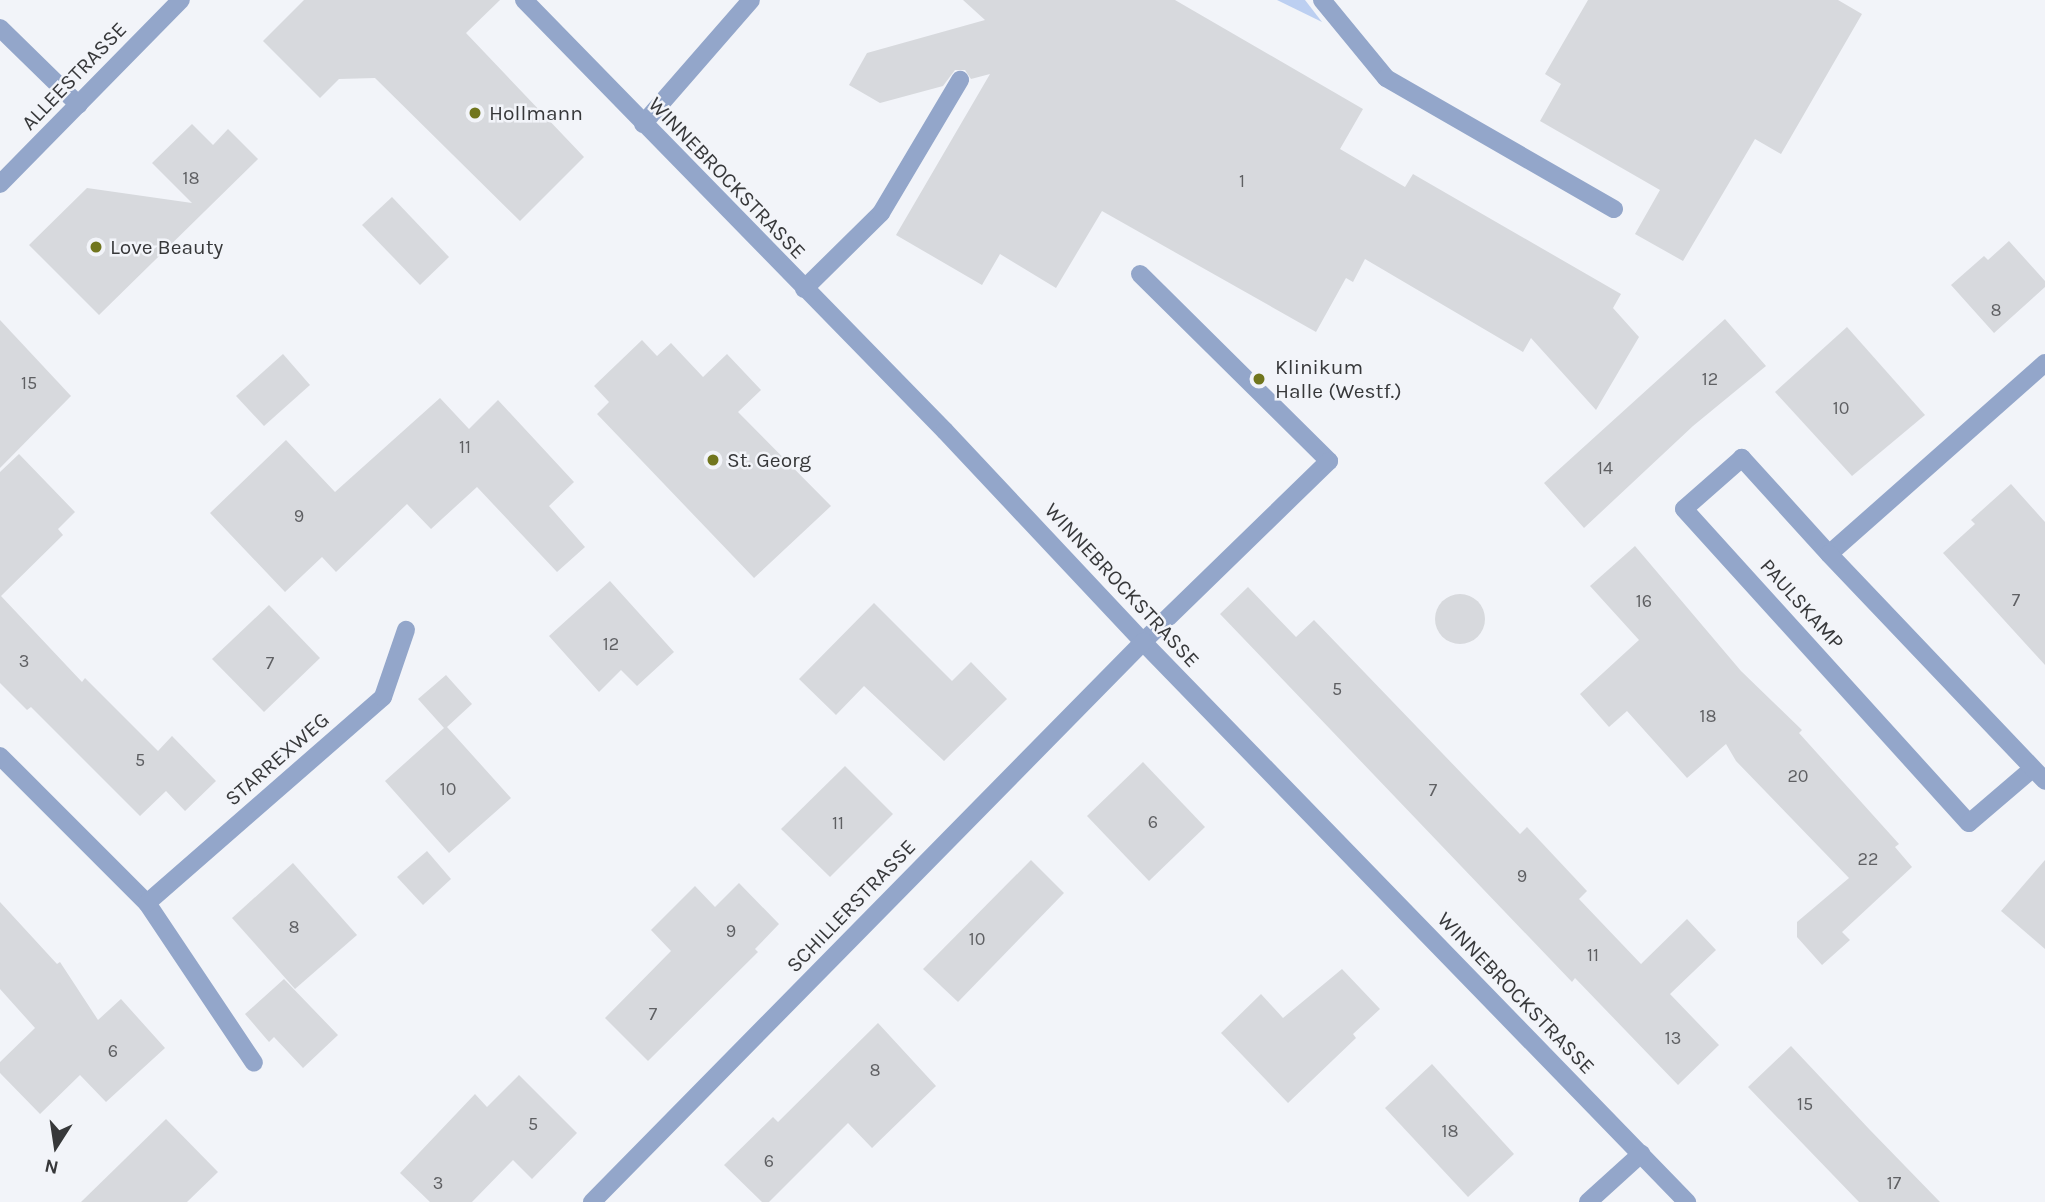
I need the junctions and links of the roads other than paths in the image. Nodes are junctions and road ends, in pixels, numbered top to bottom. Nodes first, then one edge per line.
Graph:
1 (181, 0) edge
2 (524, 0) edge
3 (751, 0) edge
4 (1322, 0) edge
5 (0, 28) edge
6 (960, 80) dead end
7 (79, 105) junction
8 (643, 124) junction
9 (0, 184) edge
10 (1614, 209) dead end
11 (1140, 274) dead end
12 (804, 289) junction
13 (2045, 363) edge
14 (1829, 554) junction
15 (406, 630) dead end
16 (1143, 642) junction
17 (0, 756) edge
18 (2032, 769) junction
19 (2045, 782) edge
20 (147, 903) junction
21 (254, 1063) dead end
22 (1641, 1154) junction
23 (592, 1202) edge
24 (1588, 1202) edge
25 (1686, 1202) edge

1 - 7 street, ALLEESTRASSE
2 - 8 street, WINNEBROCKSTRASSE
3 - 8 street
4 - 10 street
5 - 7 street
6 - 12 street
7 - 9 street, ALLEESTRASSE
8 - 12 street, WINNEBROCKSTRASSE
11 - 16 street, SCHILLERSTRASSE
12 - 16 street, WINNEBROCKSTRASSE
13 - 14 street
14 - 18 street, PAULSKAMP
14 - 18 street, PAULSKAMP
15 - 20 street, STARREXWEG
16 - 22 street, WINNEBROCKSTRASSE
16 - 23 street, SCHILLERSTRASSE
17 - 20 street
18 - 19 street, PAULSKAMP
20 - 21 street
22 - 24 street
22 - 25 street, WINNEBROCKSTRASSE

